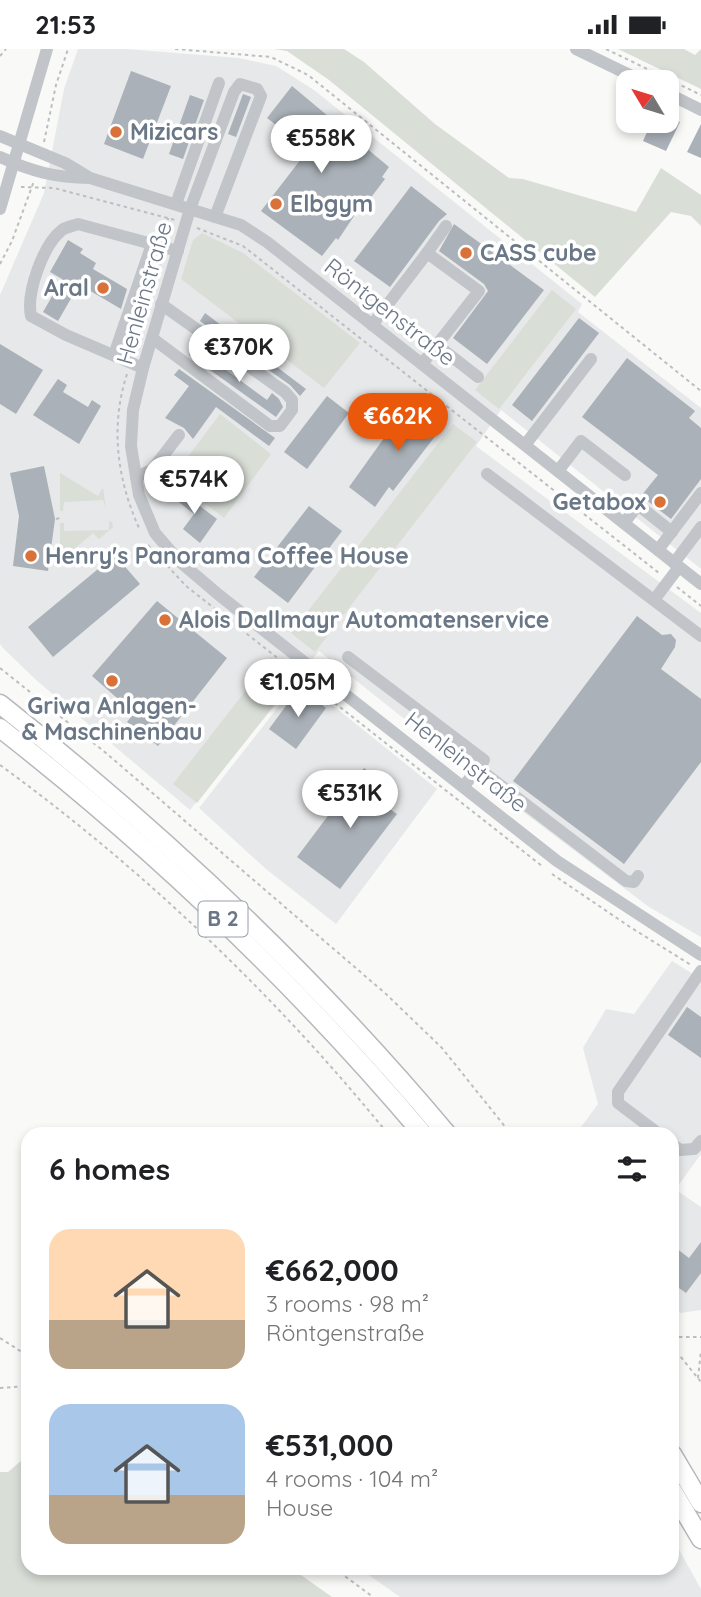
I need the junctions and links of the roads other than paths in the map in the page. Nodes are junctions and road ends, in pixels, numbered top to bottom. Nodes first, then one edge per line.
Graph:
1 (47, 49) edge
2 (576, 49) edge
3 (619, 70) edge
4 (219, 83) dead end
5 (679, 99) edge
6 (701, 110) edge
7 (0, 136) edge
8 (20, 145) junction
9 (0, 157) edge
10 (15, 164) junction
11 (90, 178) junction
12 (176, 204) junction
13 (0, 209) edge
14 (190, 209) junction
15 (215, 216) junction
16 (446, 226) dead end
17 (158, 246) junction
18 (178, 251) junction
19 (427, 253) junction
20 (161, 304) junction
21 (372, 324) junction
22 (152, 338) junction
23 (437, 345) junction
24 (114, 355) junction
25 (591, 359) dead end
26 (422, 364) junction
27 (136, 365) junction
28 (478, 377) dead end
29 (179, 435) dead end
30 (525, 445) junction
31 (558, 471) junction
32 (487, 474) dead end
33 (625, 475) dead end
34 (136, 477) junction
35 (701, 493) edge
36 (624, 523) junction
37 (701, 527) edge
38 (672, 532) junction
39 (658, 550) junction
40 (676, 565) junction
41 (701, 584) edge
42 (654, 600) junction
43 (701, 636) edge
44 (348, 657) dead end
45 (0, 704) edge
46 (0, 728) edge
47 (478, 768) junction
48 (464, 786) junction
49 (638, 876) dead end
50 (701, 955) edge
51 (701, 971) edge
52 (417, 1127) edge
53 (441, 1127) edge
54 (650, 1127) edge
55 (701, 1141) edge
56 (679, 1149) edge
57 (679, 1466) edge
58 (679, 1502) edge
59 (701, 1503) edge
60 (701, 1539) edge

1 - 8 street
2 - 3 street
4 - 12 street
5 - 6 street
7 - 8 street, Röntgenstraße
8 - 10 street
8 - 11 street, Röntgenstraße
9 - 10 street, Röntgenstraße
10 - 11 street, Röntgenstraße
10 - 13 street
11 - 12 street, Röntgenstraße
12 - 14 street, Röntgenstraße
14 - 15 street, Röntgenstraße
14 - 15 street, Henleinstraße
14 - 18 street, Henleinstraße
15 - 21 street, Röntgenstraße
16 - 19 street
17 - 18 street
17 - 24 street
17 - 24 street
18 - 20 street, Henleinstraße
19 - 21 street
19 - 23 street
20 - 22 street, Henleinstraße
20 - 22 street
21 - 26 street, Röntgenstraße
22 - 27 street, Henleinstraße
23 - 26 street
23 - 28 street
24 - 27 street
25 - 30 street
26 - 30 street, Röntgenstraße
27 - 34 street, Henleinstraße
29 - 34 street
30 - 31 street, Röntgenstraße
31 - 33 street
31 - 36 street, Röntgenstraße
32 - 42 street
34 - 48 street, Henleinstraße
35 - 38 street
36 - 38 street
36 - 39 street, Röntgenstraße
37 - 40 street
38 - 39 street
39 - 40 street, Röntgenstraße
40 - 41 street, Röntgenstraße
40 - 42 street
42 - 43 street
44 - 47 street
45 - 53 highway, B 2
46 - 52 highway, B 2
47 - 48 street
47 - 49 street
48 - 50 street, Henleinstraße
51 - 54 street
55 - 56 street
57 - 59 highway
58 - 60 highway

